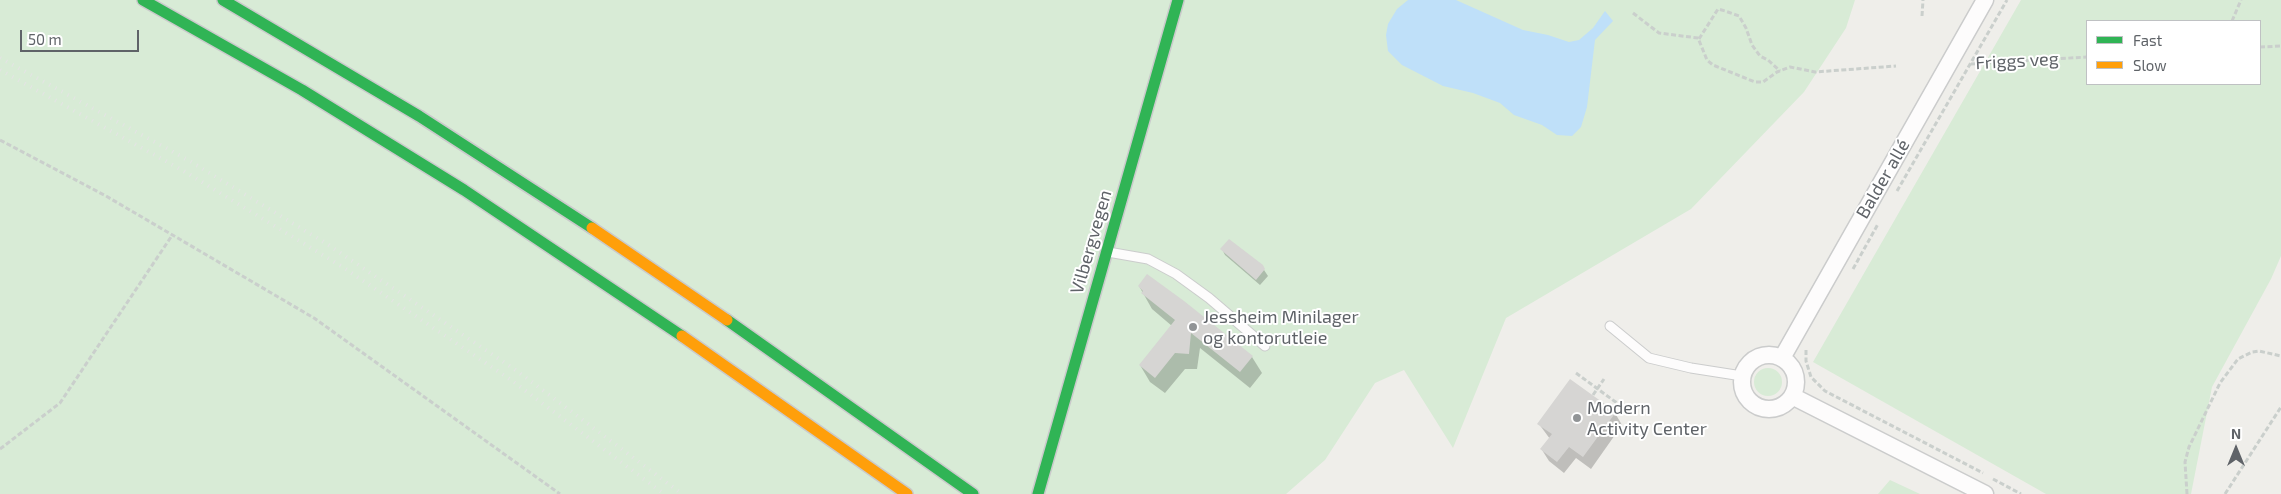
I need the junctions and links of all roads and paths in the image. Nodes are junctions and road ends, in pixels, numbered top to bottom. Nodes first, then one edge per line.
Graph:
1 (143, 0) edge
2 (223, 0) edge
3 (1178, 0) edge
4 (1923, 0) edge
5 (1984, 0) edge
6 (2007, 0) edge
7 (2241, 0) edge
8 (1633, 13) dead end
9 (1922, 16) dead end
10 (2232, 20) edge
11 (1698, 39) junction
12 (2281, 46) edge
13 (2261, 47) edge
14 (2086, 57) edge
15 (1970, 64) junction
16 (1948, 65) junction
17 (1896, 66) dead end
18 (1780, 71) junction
19 (0, 140) edge
20 (1894, 195) dead end
21 (1880, 220) dead end
22 (173, 234) junction
23 (1108, 252) junction
24 (1851, 272) dead end
25 (1610, 326) dead end
26 (1266, 346) dead end
27 (1807, 346) dead end
28 (2281, 356) edge
29 (1782, 358) junction
30 (1576, 373) dead end
31 (1742, 376) junction
32 (1604, 379) dead end
33 (1597, 389) junction
34 (1593, 395) dead end
35 (1792, 396) junction
36 (1621, 406) dead end
37 (2281, 407) edge
38 (0, 449) edge
39 (1984, 474) dead end
40 (1992, 478) dead end
41 (560, 494) edge
42 (907, 494) edge
43 (972, 494) edge
44 (1038, 494) edge
45 (1985, 494) edge
46 (2021, 494) edge
47 (2187, 494) edge
48 (2225, 494) edge

1 - 42 main road
2 - 43 main road
3 - 23 main road, Vilbergvegen
4 - 9 path
5 - 16 street, Balder allé
6 - 15 path
7 - 10 path
8 - 11 path
11 - 18 path
11 - 18 path
12 - 13 path
14 - 15 path, Friggs veg
15 - 16 path, Friggs veg
15 - 20 path
16 - 29 street, Balder allé
17 - 18 path
19 - 22 path
21 - 24 path
22 - 38 path
22 - 41 path
23 - 26 lane
23 - 44 main road, Vilbergvegen
25 - 31 lane
27 - 39 path
28 - 47 path
29 - 31 street
29 - 35 street
30 - 33 path
31 - 35 street
32 - 33 path
33 - 34 path
33 - 36 path
35 - 45 street
37 - 48 path
40 - 46 path

